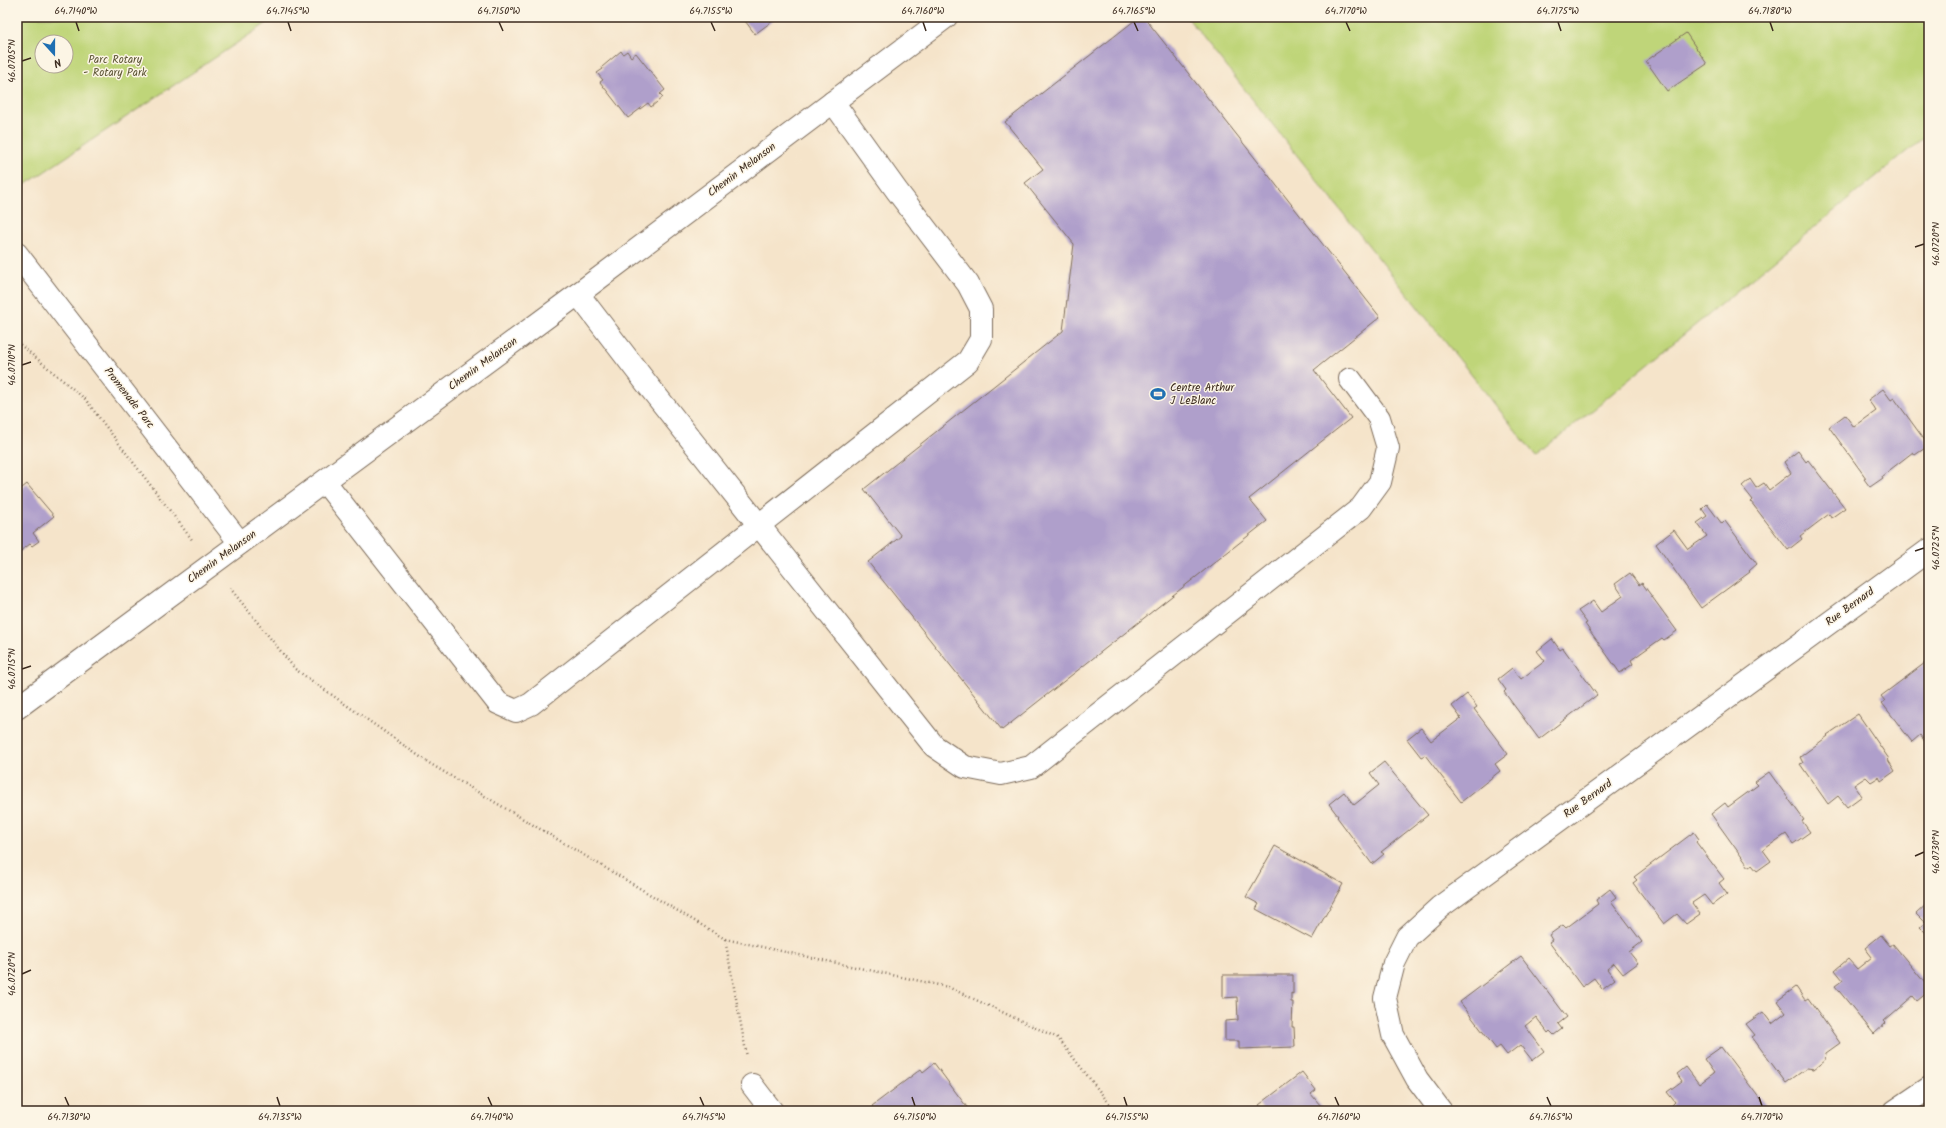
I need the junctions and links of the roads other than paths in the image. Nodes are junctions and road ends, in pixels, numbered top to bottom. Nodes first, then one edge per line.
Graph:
1 (946, 17) edge
2 (833, 102) junction
3 (17, 254) edge
4 (578, 294) junction
5 (1350, 379) dead end
6 (325, 482) junction
7 (759, 525) junction
8 (240, 543) junction
9 (1929, 550) edge
10 (17, 708) edge
11 (752, 1084) road end
12 (1929, 1088) edge
13 (772, 1111) edge
14 (1441, 1111) edge
15 (1895, 1111) edge

1 - 2 street, Chemin Melanson
2 - 4 street, Chemin Melanson
2 - 7 street
3 - 8 street, Promenade Parc
4 - 6 street, Chemin Melanson
4 - 7 street
5 - 7 street
6 - 7 street
6 - 8 street, Chemin Melanson
8 - 10 street, Chemin Melanson
9 - 14 street, Rue Bernard
11 - 13 street
12 - 15 street

